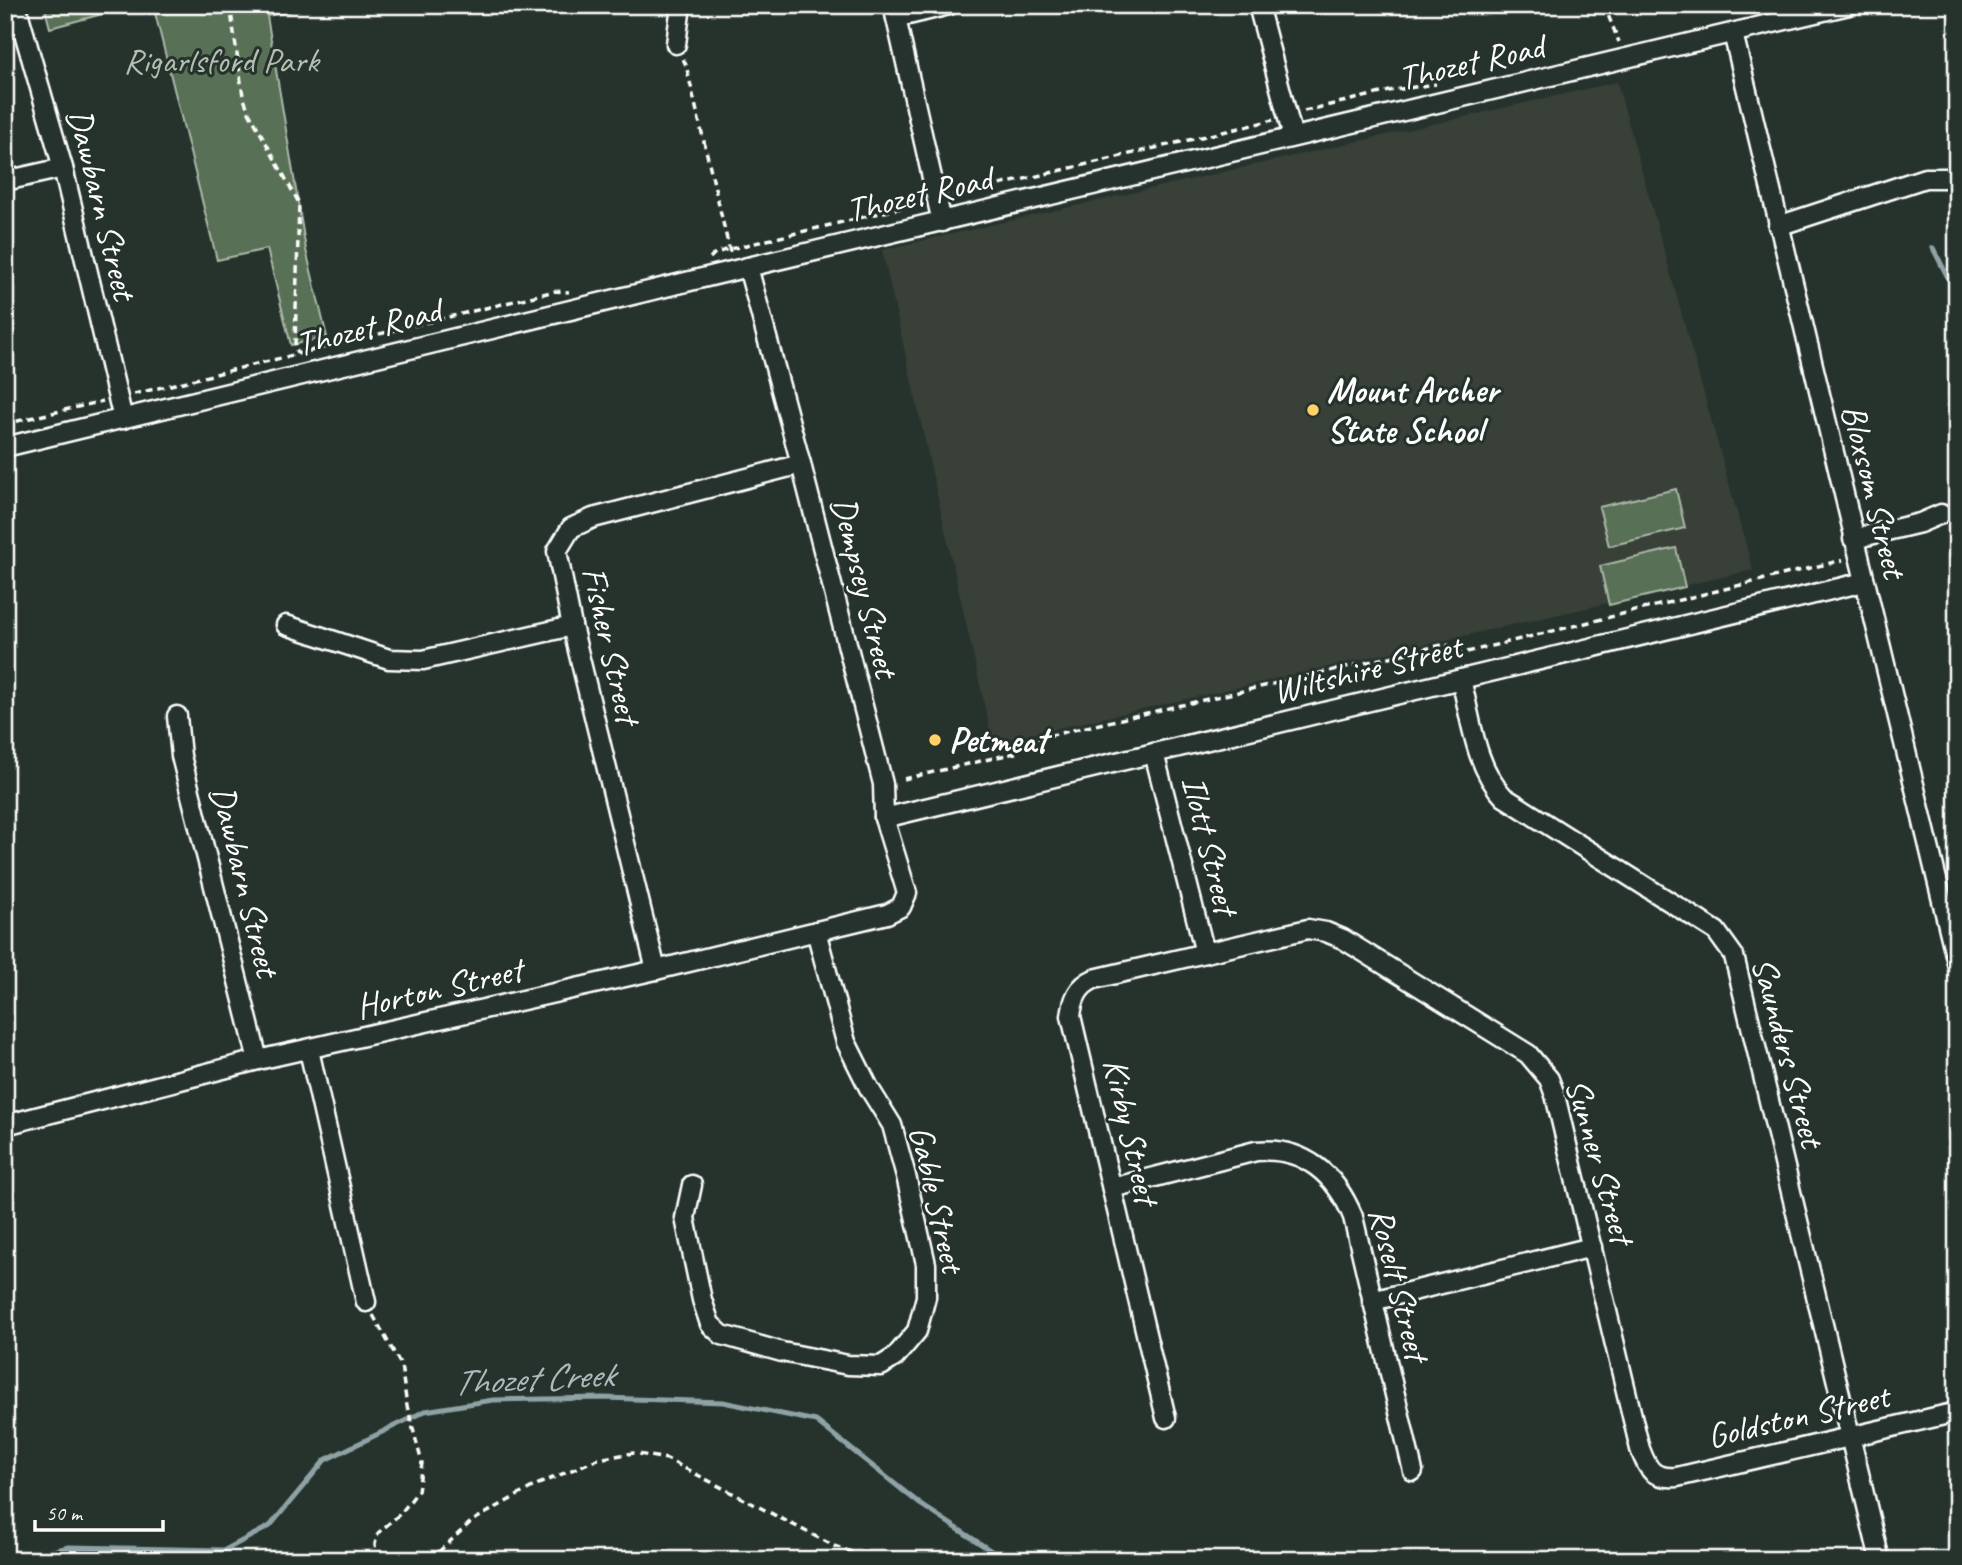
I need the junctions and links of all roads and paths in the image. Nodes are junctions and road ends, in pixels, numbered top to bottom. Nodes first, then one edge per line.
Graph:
1 (16, 5) edge
2 (230, 5) edge
3 (681, 5) edge
4 (949, 5) edge
5 (1258, 5) edge
6 (1604, 5) edge
7 (1849, 5) edge
8 (895, 12) edge
9 (1733, 33) junction
10 (676, 44) joint
11 (1607, 46) dead end
12 (1442, 83) dead end
13 (1288, 115) junction
14 (1293, 137) junction
15 (63, 168) junction
16 (1957, 178) edge
17 (5, 181) edge
18 (937, 200) junction
19 (942, 222) junction
20 (1778, 226) junction
21 (730, 249) junction
22 (699, 262) dead end
23 (741, 269) junction
24 (574, 293) dead end
25 (297, 353) junction
26 (118, 398) junction
27 (123, 419) junction
28 (5, 424) edge
29 (5, 447) edge
30 (802, 464) junction
31 (1941, 513) dead end
32 (1853, 539) junction
33 (1844, 559) dead end
34 (1864, 582) junction
35 (286, 625) dead end
36 (572, 625) junction
37 (1461, 679) junction
38 (177, 716) dead end
39 (1154, 753) junction
40 (904, 779) dead end
41 (884, 818) junction
42 (887, 914) joint
43 (816, 931) junction
44 (1205, 953) junction
45 (1957, 963) edge
46 (656, 970) junction
47 (309, 1050) junction
48 (258, 1060) junction
49 (5, 1125) edge
50 (692, 1185) dead end
51 (1112, 1188) junction
52 (1592, 1247) junction
53 (1373, 1301) junction
54 (366, 1302) joint
55 (1957, 1412) edge
56 (1166, 1418) dead end
57 (1850, 1437) junction
58 (1413, 1471) dead end
59 (1653, 1474) joint
60 (873, 1559) edge
61 (376, 1560) edge
62 (430, 1560) edge
63 (1880, 1560) edge

1 - 15 street, Dawbarn Street
2 - 25 path
3 - 10 street
4 - 8 street
5 - 13 street
6 - 11 path
7 - 9 street, Thozet Road
8 - 18 street
9 - 14 street, Thozet Road
9 - 20 street, Bloxsom Street
10 - 21 path
12 - 13 path
13 - 14 street
13 - 18 path
14 - 19 street, Thozet Road
15 - 17 street
15 - 26 street, Dawbarn Street
16 - 20 street
18 - 19 street
18 - 21 path
19 - 23 street, Thozet Road
20 - 32 street, Bloxsom Street
21 - 22 path
21 - 23 path
23 - 27 street, Thozet Road
23 - 30 street, Dempsey Street
24 - 25 path
25 - 26 path
26 - 27 street, Dawbarn Street
26 - 28 path
27 - 29 street, Thozet Road
30 - 36 street, Fisher Street
30 - 41 street, Dempsey Street
31 - 32 street
32 - 34 street, Bloxsom Street
33 - 40 path
34 - 37 street, Wiltshire Street
34 - 45 street, Bloxsom Street
35 - 36 street
36 - 46 street, Fisher Street
37 - 39 street, Wiltshire Street
37 - 57 street, Saunders Street
38 - 48 street, Dawbarn Street
39 - 41 street, Wiltshire Street
39 - 44 street, Ilott Street
41 - 42 street, Dempsey Street
42 - 43 street, Horton Street
43 - 46 street, Horton Street
43 - 50 street, Gable Street
44 - 51 street, Kirby Street
44 - 52 street, Sunner Street
46 - 47 street, Horton Street
47 - 48 street, Horton Street
47 - 54 street
48 - 49 street, Horton Street
51 - 53 street, Roselt Street
51 - 56 street, Kirby Street
52 - 53 street
52 - 59 street, Sunner Street
53 - 58 street, Roselt Street
54 - 61 path
55 - 57 street, Goldston Street
57 - 59 street, Goldston Street
57 - 63 street, Saunders Street
60 - 62 path

